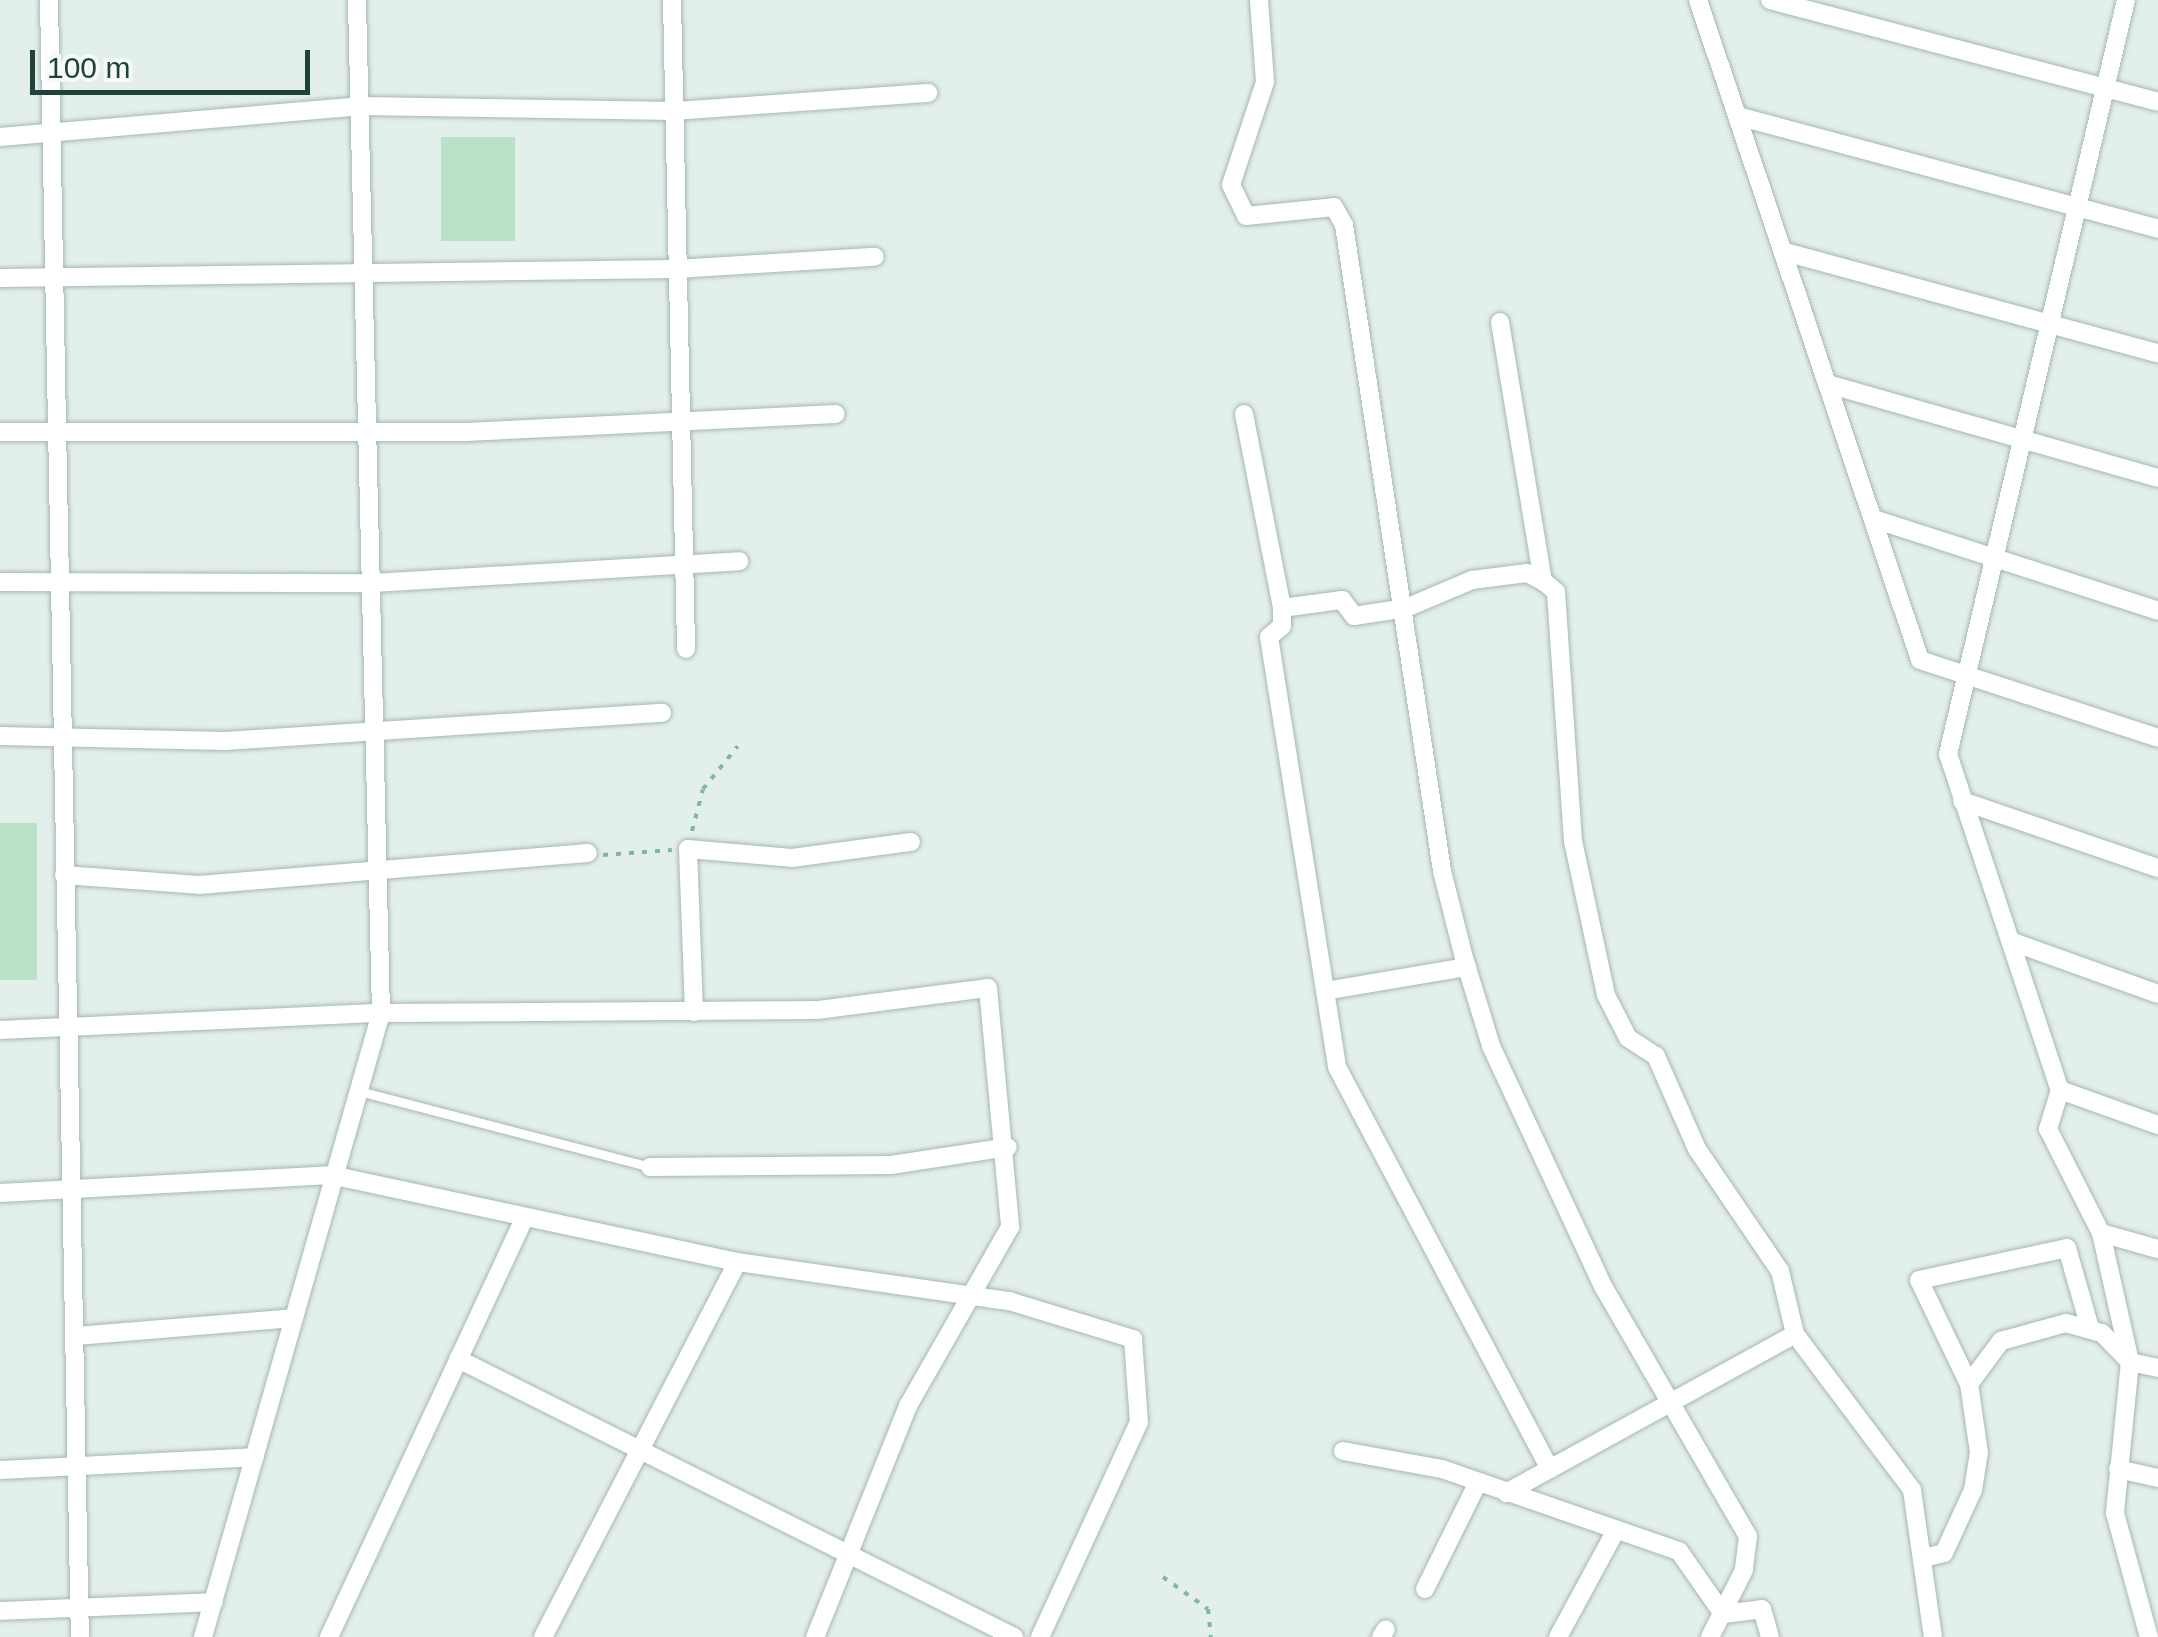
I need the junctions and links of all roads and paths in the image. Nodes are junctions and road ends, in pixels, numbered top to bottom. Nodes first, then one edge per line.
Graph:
1 (49, 0) edge
2 (358, 0) edge
3 (672, 0) edge
4 (1259, 0) edge
5 (1698, 0) edge
6 (1770, 0) edge
7 (2126, 0) edge
8 (2107, 89) junction
9 (928, 93) dead end
10 (2158, 102) edge
11 (360, 106) junction
12 (675, 112) junction
13 (1741, 116) junction
14 (52, 136) junction
15 (0, 138) edge
16 (2078, 210) junction
17 (2158, 229) edge
18 (1785, 252) junction
19 (875, 257) dead end
20 (363, 269) junction
21 (676, 269) junction
22 (52, 277) junction
23 (0, 278) edge
24 (1500, 322) dead end
25 (2049, 325) junction
26 (2158, 353) edge
27 (1828, 384) junction
28 (836, 414) dead end
29 (1244, 414) dead end
30 (678, 426) junction
31 (369, 427) junction
32 (56, 428) junction
33 (0, 432) edge
34 (2022, 442) junction
35 (2158, 478) edge
36 (1877, 520) junction
37 (1988, 558) junction
38 (739, 561) dead end
39 (682, 564) junction
40 (59, 580) junction
41 (0, 582) edge
42 (1543, 582) junction
43 (372, 584) junction
44 (1282, 608) junction
45 (1406, 608) junction
46 (2158, 610) edge
47 (686, 649) dead end
48 (1963, 673) junction
49 (662, 713) dead end
50 (376, 726) junction
51 (0, 736) edge
52 (59, 737) junction
53 (2158, 738) edge
54 (738, 746) dead end
55 (1962, 802) junction
56 (911, 842) dead end
57 (688, 849) junction
58 (588, 853) joint
59 (2158, 868) edge
60 (377, 873) junction
61 (64, 876) junction
62 (2012, 942) junction
63 (1468, 967) junction
64 (1325, 991) junction
65 (2158, 994) edge
66 (694, 1012) junction
67 (380, 1013) junction
68 (63, 1026) junction
69 (0, 1030) edge
70 (356, 1090) junction
71 (2060, 1090) junction
72 (2158, 1125) edge
73 (1008, 1148) junction
74 (650, 1167) joint
75 (332, 1175) junction
76 (0, 1192) edge
77 (74, 1192) junction
78 (524, 1218) junction
79 (2101, 1233) junction
80 (2158, 1249) edge
81 (736, 1262) junction
82 (969, 1295) junction
83 (292, 1318) junction
84 (2090, 1328) junction
85 (1795, 1334) junction
86 (76, 1336) junction
87 (458, 1359) junction
88 (2130, 1362) junction
89 (2158, 1368) edge
90 (1969, 1384) junction
91 (1667, 1402) junction
92 (644, 1446) junction
93 (1343, 1450) dead end
94 (255, 1457) junction
95 (1550, 1468) junction
96 (77, 1469) junction
97 (2118, 1469) junction
98 (0, 1470) edge
99 (2158, 1478) edge
100 (1478, 1482) junction
101 (1506, 1493) junction
102 (1616, 1530) junction
103 (845, 1550) junction
104 (1927, 1557) junction
105 (1164, 1577) dead end
106 (1425, 1589) dead end
107 (214, 1602) junction
108 (78, 1608) junction
109 (0, 1611) edge
110 (1723, 1614) junction
111 (80, 1637) edge
112 (203, 1637) edge
113 (329, 1637) edge
114 (543, 1637) edge
115 (815, 1637) edge
116 (1014, 1637) edge
117 (1040, 1637) edge
118 (1211, 1637) edge
119 (1558, 1637) edge
120 (1710, 1637) edge
121 (1770, 1637) edge
122 (1933, 1637) edge
123 (2149, 1637) edge

1 - 14 street
2 - 11 street
3 - 12 street
4 - 45 street
5 - 13 street
6 - 8 street
7 - 8 street
8 - 10 street
8 - 16 street
9 - 12 street
11 - 12 street
11 - 14 street
11 - 20 street
12 - 21 street
13 - 16 street
13 - 18 street
14 - 15 street
14 - 22 street
16 - 17 street
16 - 25 street
18 - 25 street
18 - 27 street
19 - 21 street
20 - 21 street
20 - 22 street
20 - 31 street
21 - 30 street
22 - 23 street
22 - 32 street
24 - 42 street
25 - 26 street
25 - 34 street
27 - 34 street
27 - 36 street
28 - 30 street
29 - 44 street
30 - 31 street
30 - 39 street
31 - 32 street
31 - 43 street
32 - 33 street
32 - 40 street
34 - 35 street
34 - 37 street
36 - 37 street
36 - 48 street
37 - 46 street
37 - 48 street
38 - 39 street
39 - 43 street
39 - 47 street
40 - 41 street
40 - 43 street
40 - 52 street
42 - 45 street
42 - 85 street
43 - 50 street
44 - 45 street
44 - 64 street
45 - 63 street
48 - 53 street
48 - 55 street
49 - 50 street
50 - 52 street
50 - 60 street
51 - 52 street
52 - 61 street
54 - 57 path
55 - 59 street
55 - 62 street
56 - 57 street
57 - 58 path
57 - 66 street
58 - 60 street
60 - 61 street
60 - 67 street
61 - 68 street
62 - 65 street
62 - 71 street
63 - 64 street
63 - 91 street
64 - 95 street
66 - 67 street
66 - 73 street
67 - 68 street
67 - 70 street
68 - 69 street
68 - 77 street
70 - 74 lane
70 - 75 street
71 - 72 street
71 - 79 street
73 - 74 street
73 - 82 street
75 - 77 street
75 - 78 street
75 - 83 street
76 - 77 street
77 - 86 street
78 - 81 street
78 - 87 street
79 - 80 street
79 - 88 street
81 - 82 street
81 - 92 street
82 - 103 street
82 - 117 street
83 - 86 street
83 - 94 street
84 - 88 street
84 - 90 street
84 - 90 street
85 - 91 street
85 - 104 street
86 - 96 street
87 - 92 street
87 - 113 street
88 - 89 street
88 - 97 street
90 - 104 street
91 - 95 street
91 - 110 street
92 - 103 street
92 - 114 street
93 - 100 street
94 - 96 street
94 - 107 street
95 - 101 street
96 - 98 street
96 - 108 street
97 - 99 street
97 - 123 street
100 - 101 street
100 - 106 street
101 - 102 street
102 - 110 street
102 - 119 street
103 - 115 street
103 - 116 street
104 - 122 street
105 - 118 path
107 - 108 street
107 - 112 street
108 - 109 street
108 - 111 street
110 - 120 street
110 - 121 street

